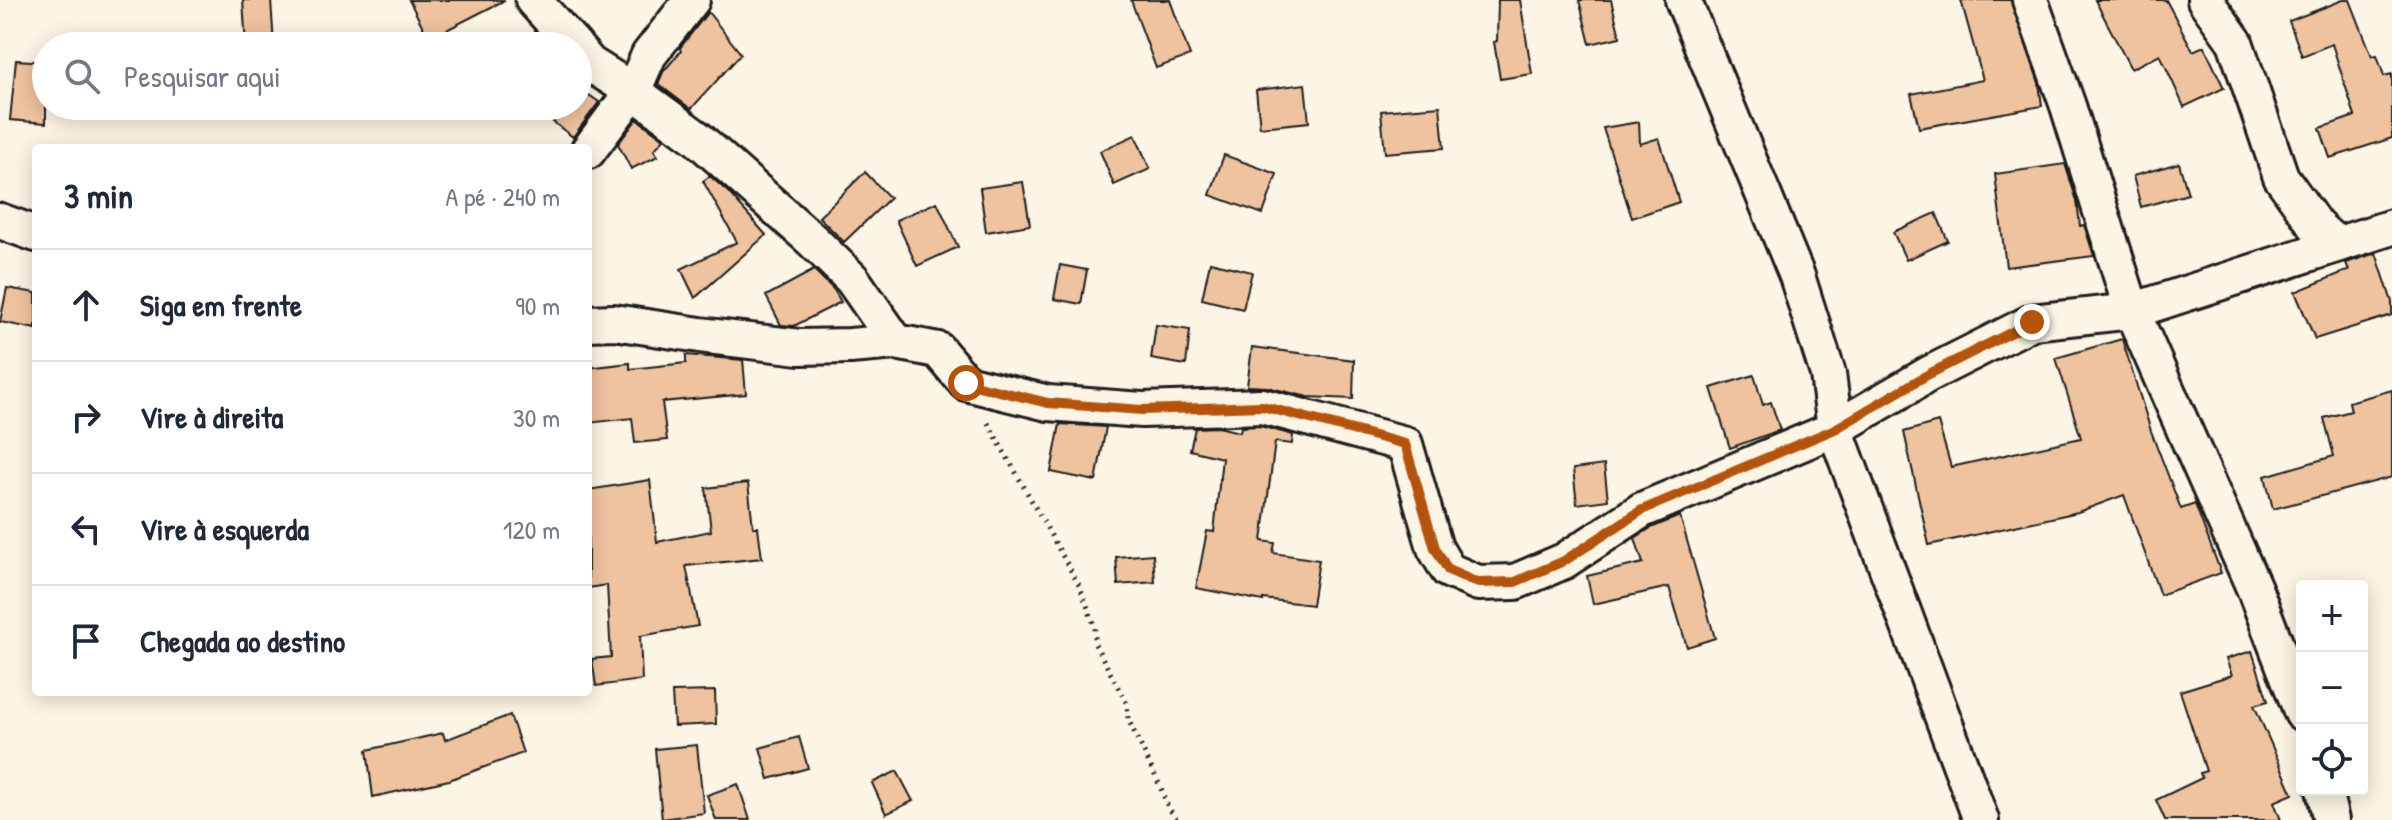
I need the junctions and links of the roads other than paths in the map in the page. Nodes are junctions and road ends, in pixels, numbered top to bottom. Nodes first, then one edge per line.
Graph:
1 (533, 0) edge
2 (692, 0) edge
3 (1683, 0) edge
4 (2030, 0) edge
5 (2205, 0) edge
6 (562, 32) edge
7 (592, 65) edge
8 (633, 91) junction
9 (592, 146) edge
10 (0, 221) edge
11 (2392, 227) edge
12 (32, 233) edge
13 (2336, 244) junction
14 (2132, 311) junction
15 (592, 323) edge
16 (896, 342) junction
17 (1835, 429) junction
18 (2296, 697) edge
19 (2325, 796) edge
20 (1981, 820) edge
21 (2331, 820) edge

1 - 6 street
2 - 8 street
3 - 17 street
4 - 14 street
5 - 13 street
7 - 8 street
8 - 9 street
8 - 16 street
10 - 12 street
11 - 13 street
13 - 14 street
14 - 17 street
14 - 18 street
15 - 16 street
16 - 17 street
17 - 20 street
19 - 21 street

